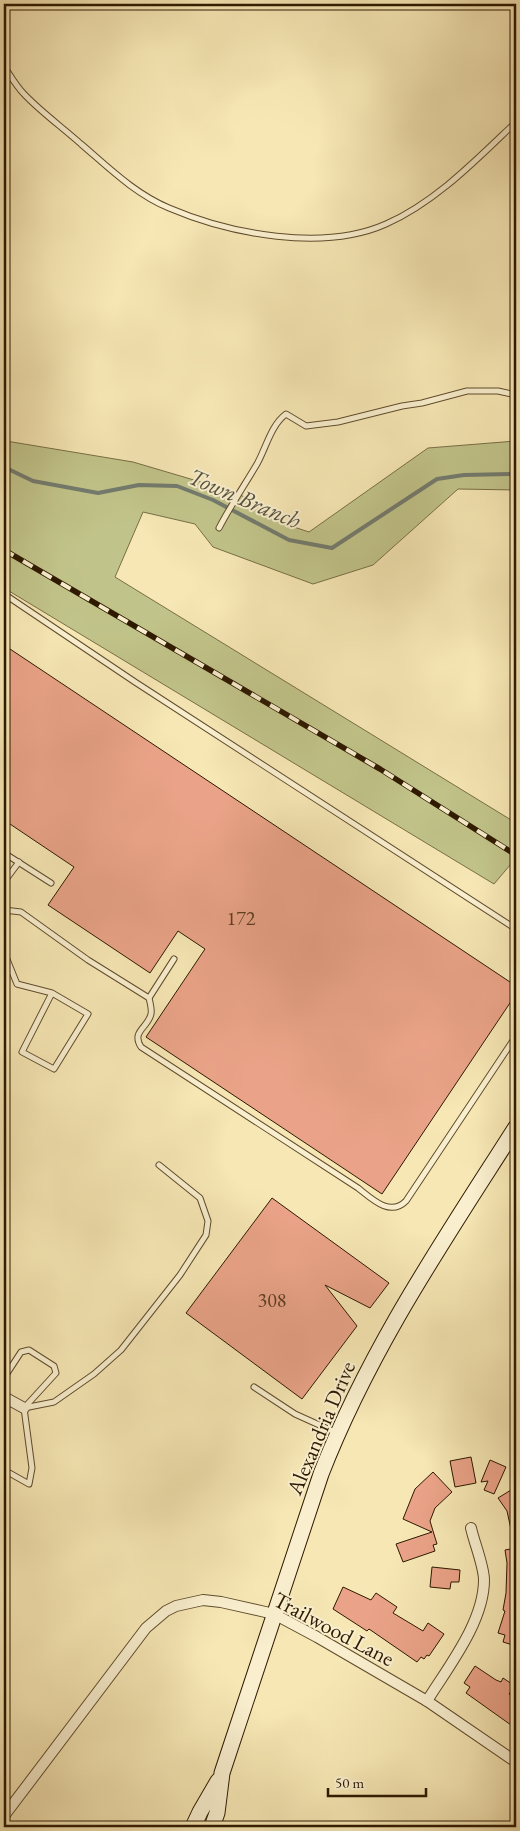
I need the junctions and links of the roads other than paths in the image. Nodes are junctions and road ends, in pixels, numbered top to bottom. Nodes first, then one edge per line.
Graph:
1 (4, 66) edge
2 (516, 122) edge
3 (516, 395) edge
4 (219, 528) dead end
5 (4, 594) edge
6 (4, 853) edge
7 (18, 862) junction
8 (4, 882) edge
9 (51, 883) dead end
10 (4, 910) edge
11 (516, 929) edge
12 (4, 952) edge
13 (174, 959) dead end
14 (52, 992) junction
15 (149, 998) junction
16 (516, 1036) edge
17 (516, 1127) edge
18 (159, 1165) dead end
19 (4, 1378) edge
20 (254, 1386) dead end
21 (4, 1397) edge
22 (24, 1408) junction
23 (337, 1434) junction
24 (4, 1470) edge
25 (471, 1528) dead end
26 (274, 1614) junction
27 (426, 1701) junction
28 (516, 1762) edge
29 (222, 1773) junction
30 (4, 1816) edge
31 (193, 1827) edge
32 (212, 1827) edge

1 - 2 lane
3 - 4 lane
5 - 11 lane
6 - 7 lane
7 - 8 lane
7 - 9 lane
10 - 15 lane
12 - 14 lane
13 - 15 lane
14 - 14 lane
15 - 16 lane
17 - 23 street, Alexandria Drive
18 - 22 lane
19 - 22 lane
20 - 23 lane
21 - 22 street
22 - 24 lane
23 - 26 street, Alexandria Drive
25 - 27 street
26 - 27 street, Trailwood Lane
26 - 29 street, Alexandria Drive
26 - 30 street, Trailwood Lane
27 - 28 street, Trailwood Lane
29 - 31 street, Alexandria Drive
29 - 32 street, Alexandria Drive

